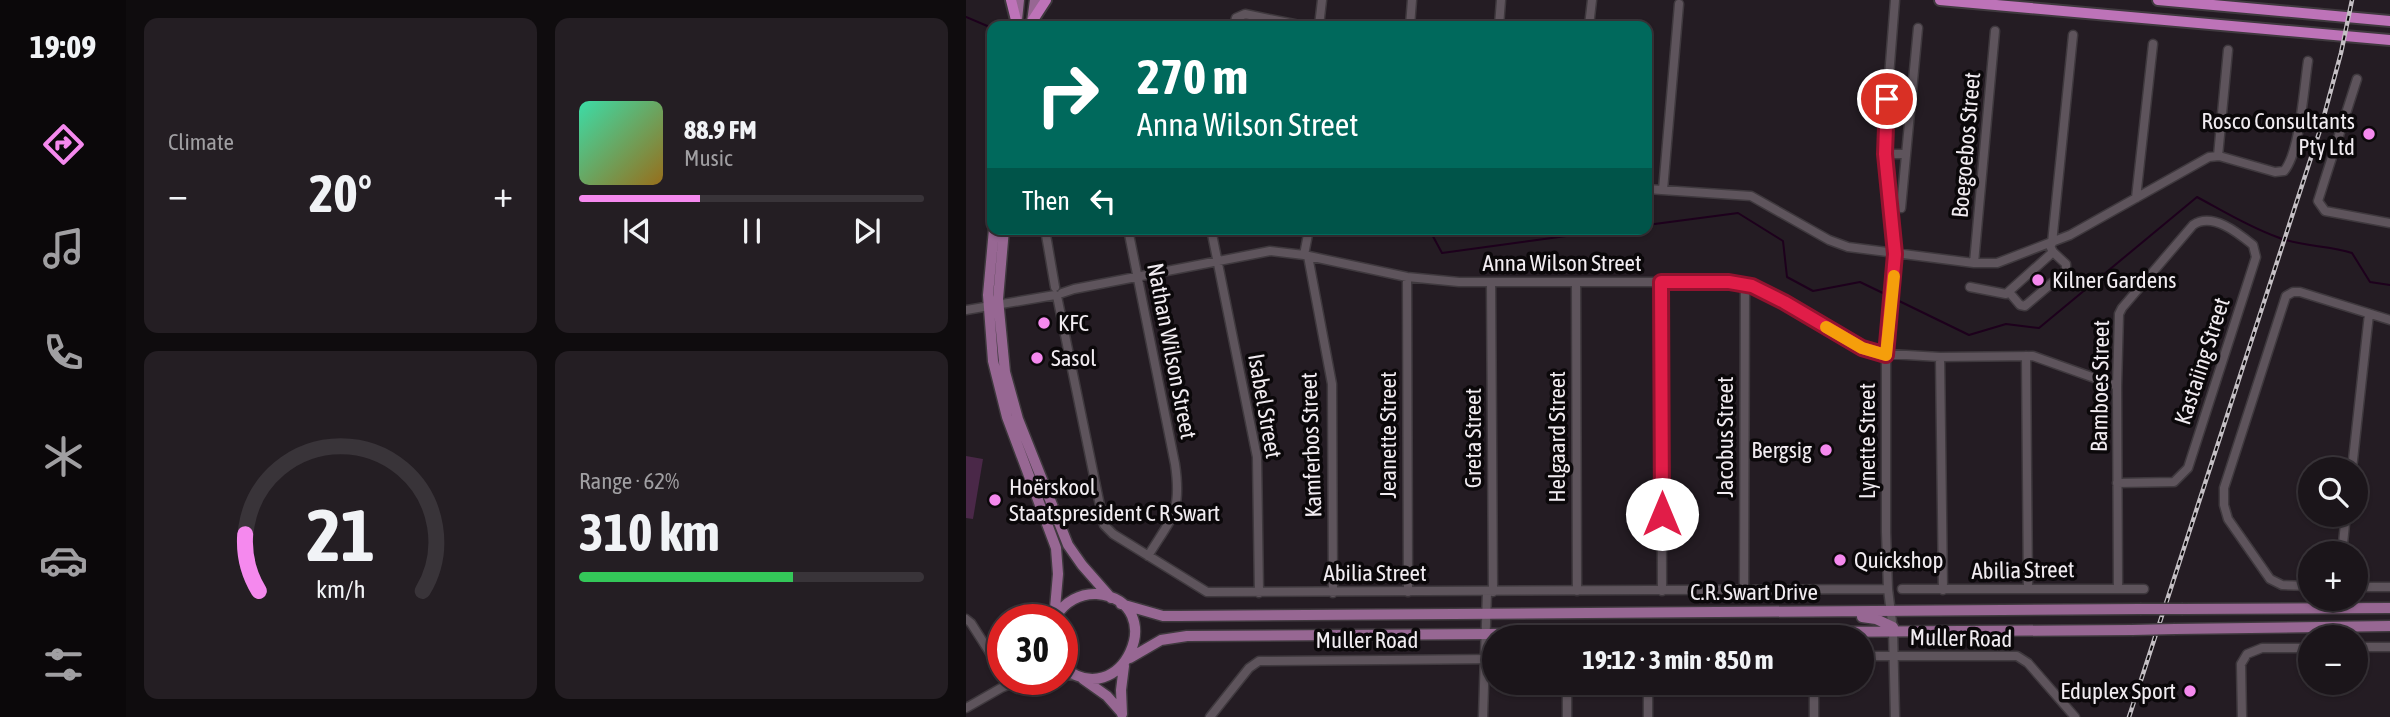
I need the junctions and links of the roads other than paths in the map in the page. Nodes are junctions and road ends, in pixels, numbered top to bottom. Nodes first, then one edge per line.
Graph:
1 (1011, 0) edge
2 (1019, 0) edge
3 (1035, 0) edge
4 (1046, 0) edge
5 (1322, 0) edge
6 (1412, 0) edge
7 (1502, 0) edge
8 (1592, 0) edge
9 (1895, 0) edge
10 (1940, 0) edge
11 (2158, 0) edge
12 (1679, 4) dead end
13 (1016, 21) edge
14 (1017, 21) edge
15 (1032, 21) edge
16 (1033, 21) edge
17 (1236, 21) edge
18 (1281, 21) edge
19 (1320, 21) edge
20 (1410, 21) edge
21 (1500, 21) edge
22 (1590, 21) edge
23 (2390, 21) edge
24 (1918, 28) dead end
25 (1995, 31) dead end
26 (2073, 35) dead end
27 (2390, 40) edge
28 (2152, 44) dead end
29 (2228, 50) dead end
30 (2308, 61) dead end
31 (2357, 79) dead end
32 (1885, 154) junction
33 (1906, 154) junction
34 (2218, 156) junction
35 (1652, 189) edge
36 (1663, 190) junction
37 (2136, 198) junction
38 (1901, 208) dead end
39 (2205, 220) joint
40 (2390, 223) edge
41 (994, 235) edge
42 (1003, 235) edge
43 (1046, 235) edge
44 (1129, 235) edge
45 (1212, 235) edge
46 (1308, 235) edge
47 (2051, 246) junction
48 (1895, 254) junction
49 (1306, 255) junction
50 (1217, 260) junction
51 (1974, 263) junction
52 (1137, 276) junction
53 (1407, 277) junction
54 (1661, 282) junction
55 (1491, 283) junction
56 (1576, 283) junction
57 (1745, 284) junction
58 (1970, 287) dead end
59 (1058, 291) junction
60 (2009, 292) junction
61 (993, 302) junction
62 (966, 308) edge
63 (2369, 314) junction
64 (2390, 320) edge
65 (1886, 355) junction
66 (2026, 356) junction
67 (1940, 357) junction
68 (2117, 386) junction
69 (2352, 457) edge
70 (2118, 483) junction
71 (1148, 556) junction
72 (2298, 586) edge
73 (2368, 587) edge
74 (2390, 587) edge
75 (2118, 588) junction
76 (1888, 589) junction
77 (1902, 589) dead end
78 (2028, 589) junction
79 (2144, 589) dead end
80 (1744, 590) junction
81 (1943, 590) junction
82 (1577, 591) junction
83 (1662, 591) junction
84 (1408, 592) junction
85 (1490, 592) junction
86 (1259, 593) junction
87 (1333, 593) junction
88 (1111, 598) junction
89 (1055, 604) edge
90 (1067, 604) edge
91 (1121, 604) junction
92 (2390, 608) edge
93 (1448, 615) junction
94 (1486, 615) junction
95 (966, 619) edge
96 (1893, 622) junction
97 (1485, 625) edge
98 (1496, 625) edge
99 (1790, 625) edge
100 (2390, 626) edge
101 (1482, 629) edge
102 (1482, 633) edge
103 (2368, 647) edge
104 (2390, 647) edge
105 (987, 648) edge
106 (2298, 648) edge
107 (1874, 656) edge
108 (1894, 656) junction
109 (1482, 659) edge
110 (1127, 662) junction
111 (1078, 677) joint
112 (989, 695) edge
113 (1483, 695) edge
114 (1567, 695) edge
115 (1648, 695) edge
116 (1814, 695) edge
117 (966, 708) edge
118 (1122, 715) edge
119 (1210, 717) edge
120 (1483, 717) edge
121 (1567, 717) edge
122 (1648, 717) edge
123 (1814, 717) edge
124 (1895, 717) edge
125 (2075, 717) edge
126 (2242, 717) edge

1 - 13 highway
2 - 14 main road
3 - 15 main road
4 - 16 highway
5 - 19 street
6 - 20 street
7 - 21 street
8 - 22 street
9 - 32 street, Lynette Street
10 - 27 highway
11 - 23 highway
12 - 36 street
17 - 18 street
24 - 33 street
25 - 51 street, Boegoebos Street
26 - 47 street
28 - 37 street
29 - 34 street
30 - 34 street
31 - 40 street
32 - 33 street
32 - 48 street, Lynette Street
33 - 38 street
34 - 37 street
35 - 36 street
36 - 48 street
37 - 47 street
39 - 68 street, Bamboes Street
39 - 70 street, Kastaiing Street
41 - 61 main road
42 - 61 main road
43 - 59 street, Abilia Street
44 - 52 street, Nathan Wilson Street
45 - 50 street, Isabel Street
46 - 49 street, Kamferbos Street
47 - 51 street
47 - 60 street
47 - 60 street
48 - 51 street
48 - 65 street, Lynette Street
49 - 50 street, Anna Wilson Street
49 - 53 street, Anna Wilson Street
49 - 87 street, Kamferbos Street
50 - 52 street, Anna Wilson Street
50 - 86 street, Isabel Street
52 - 59 street, Anna Wilson Street
52 - 71 street, Nathan Wilson Street
53 - 55 street, Anna Wilson Street
53 - 84 street, Jeanette Street
54 - 56 street, Anna Wilson Street
54 - 57 street, Anna Wilson Street
54 - 83 street
55 - 56 street, Anna Wilson Street
55 - 85 street, Greta Street
56 - 82 street, Helgaard Street
57 - 65 street, Anna Wilson Street
57 - 80 street, Jacobus Street
58 - 60 street
59 - 61 street, Anna Wilson Street
59 - 71 street, Abilia Street
61 - 62 street, Anna Wilson Street
61 - 88 main road
61 - 89 main road
63 - 64 street
63 - 69 street
63 - 72 street
65 - 67 street, Anna Wilson Street
65 - 76 street, Lynette Street
66 - 67 street, Anna Wilson Street
66 - 68 street, Anna Wilson Street
66 - 78 street
67 - 81 street
68 - 70 street, Bamboes Street
70 - 75 street, Bamboes Street
71 - 86 street, Abilia Street
73 - 74 street
75 - 78 street, Abilia Street
75 - 79 street, Abilia Street
76 - 80 street, Abilia Street
76 - 96 street, Lynette Street
77 - 81 street, Abilia Street
78 - 81 street, Abilia Street
80 - 83 street, Abilia Street
82 - 83 street, Abilia Street
82 - 85 street, Abilia Street
84 - 85 street, Abilia Street
84 - 87 street, Abilia Street
85 - 94 street, Greta Street
86 - 87 street, Abilia Street
88 - 90 main road
88 - 91 main road, C.R. Swart Drive
91 - 93 main road, C.R. Swart Drive
91 - 110 main road
92 - 96 main road, C.R. Swart Drive, bridge
93 - 94 main road, C.R. Swart Drive
93 - 101 main road
94 - 96 main road, C.R. Swart Drive
94 - 97 street, Greta Street
94 - 98 main road
95 - 105 street
96 - 99 main road, C.R. Swart Drive
96 - 100 main road, C.R. Swart Drive, bridge
96 - 108 street, Lynette Street
102 - 110 main road, C.R. Swart Drive
103 - 104 street
106 - 126 street
107 - 108 street, Muller Road
108 - 124 street, Lynette Street
108 - 125 street, Muller Road
109 - 119 street, Muller Road
110 - 111 main road, C.R. Swart Drive
110 - 118 main road
111 - 118 main road
112 - 117 street
113 - 120 street, Greta Street
114 - 121 street
115 - 122 street
116 - 123 street

